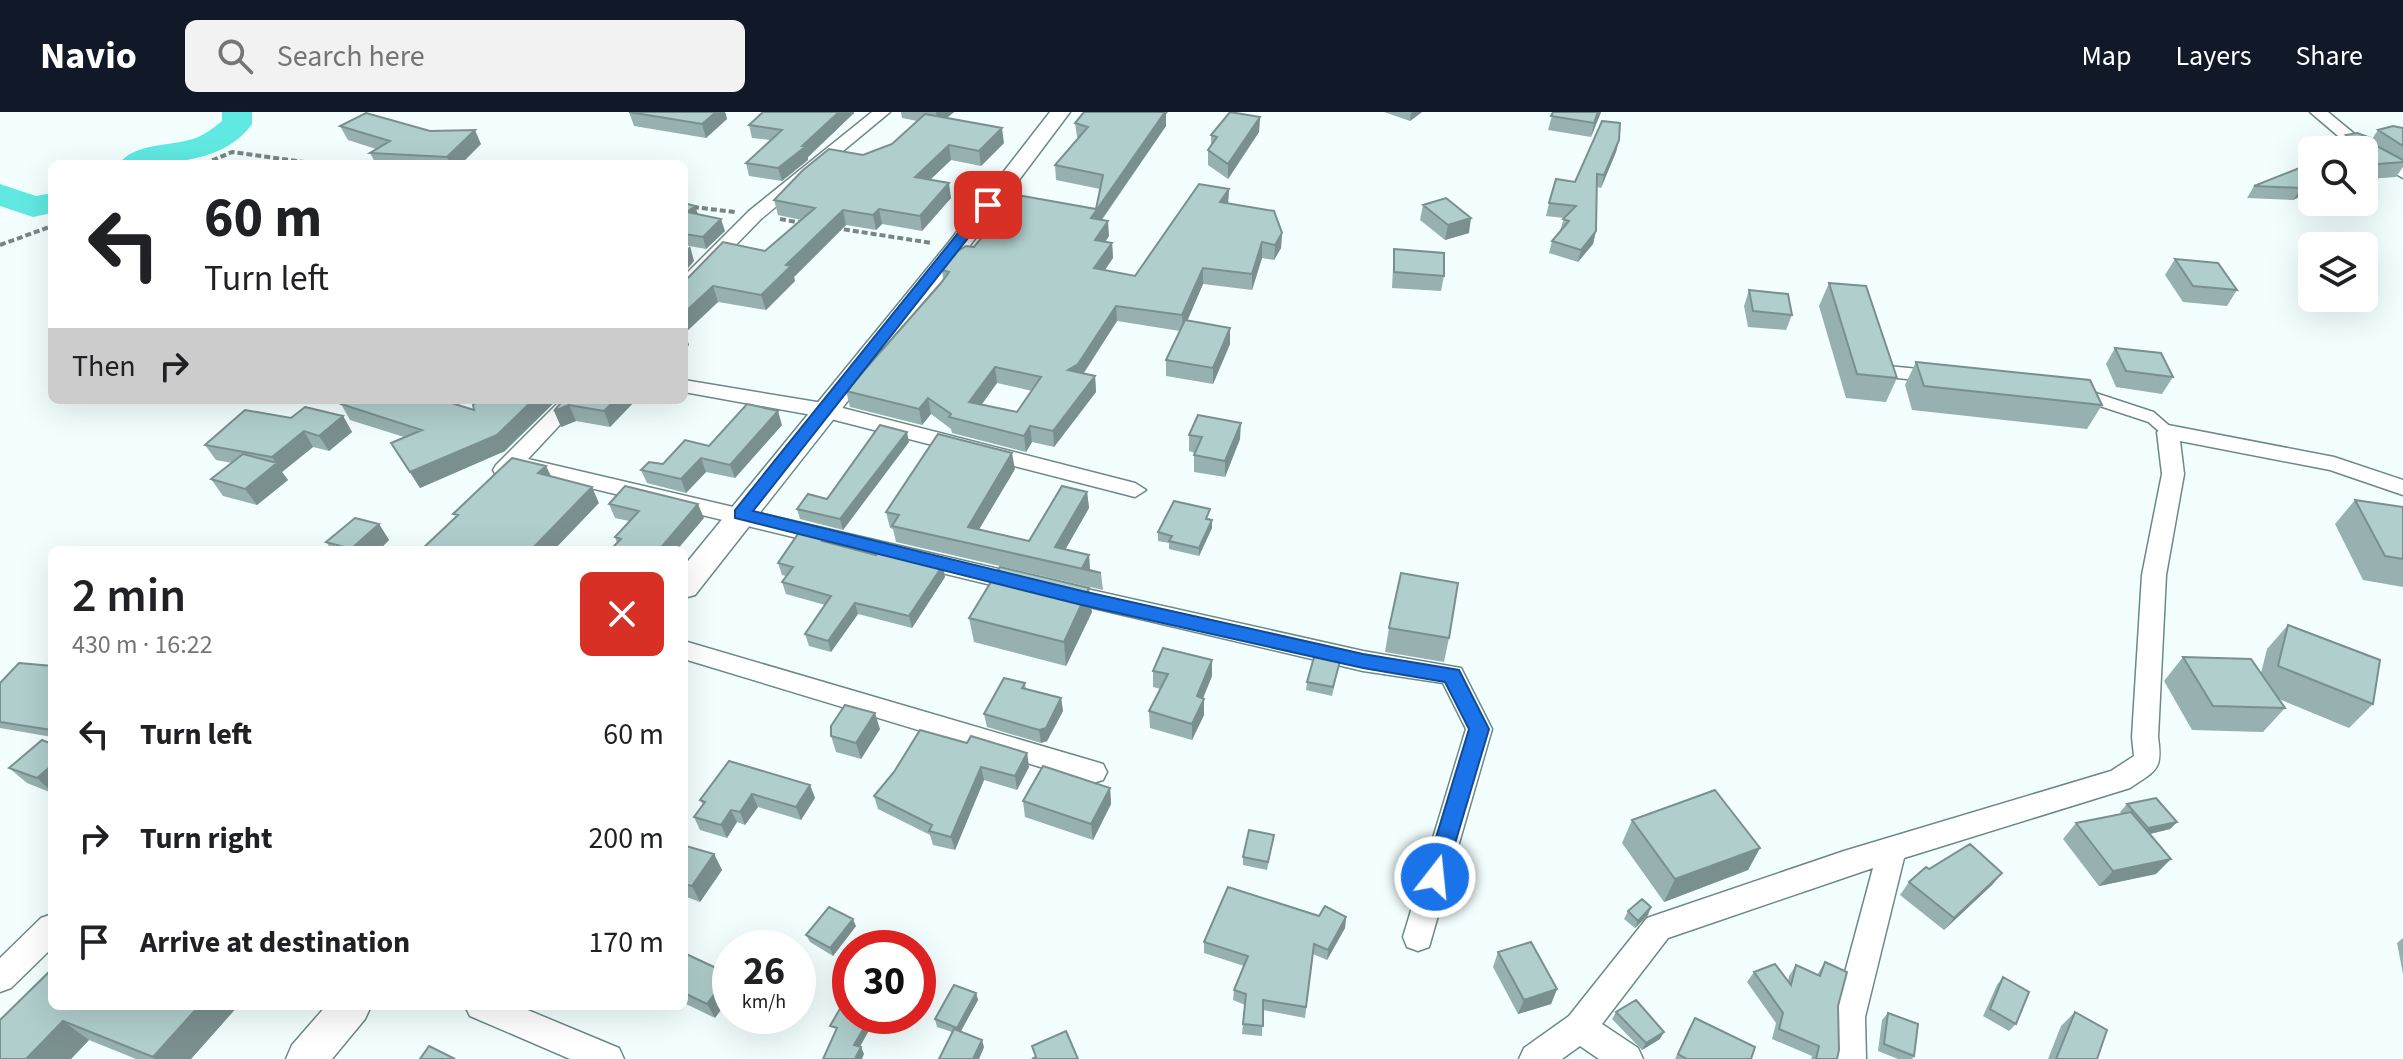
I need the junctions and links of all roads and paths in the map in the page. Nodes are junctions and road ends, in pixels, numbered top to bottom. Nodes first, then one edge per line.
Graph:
1 (882, 112) edge
2 (1060, 112) edge
3 (2318, 112) edge
4 (213, 160) edge
5 (289, 160) edge
6 (2403, 173) edge
7 (688, 207) edge
8 (755, 215) junction
9 (817, 225) edge
10 (48, 227) edge
11 (833, 227) edge
12 (0, 245) edge
13 (957, 247) junction
14 (688, 283) edge
15 (1892, 372) edge
16 (1938, 376) edge
17 (688, 387) edge
18 (2073, 392) edge
19 (569, 404) edge
20 (823, 410) junction
21 (2168, 432) junction
22 (513, 462) junction
23 (490, 484) edge
24 (2403, 488) edge
25 (1135, 490) dead end
26 (741, 514) junction
27 (688, 582) edge
28 (688, 651) edge
29 (1093, 772) dead end
30 (1892, 849) junction
31 (48, 932) edge
32 (1418, 937) dead end
33 (0, 978) edge
34 (348, 1010) edge
35 (491, 1010) edge
36 (1580, 1027) junction
37 (306, 1059) edge
38 (608, 1059) edge
39 (1535, 1059) edge
40 (1627, 1059) edge
41 (1850, 1059) edge

1 - 8 street
2 - 13 street
3 - 6 street
4 - 5 path
7 - 8 path
8 - 9 path
8 - 14 street
10 - 12 path
11 - 13 path
13 - 20 street
15 - 16 lane
17 - 20 street
18 - 21 lane
19 - 22 street
20 - 25 street
20 - 26 street
21 - 24 street
21 - 30 street
22 - 23 street
22 - 26 street
26 - 27 street
26 - 32 street
28 - 29 street
30 - 36 street
30 - 41 street
31 - 33 street
34 - 37 street
35 - 38 street
36 - 39 street
36 - 40 street

